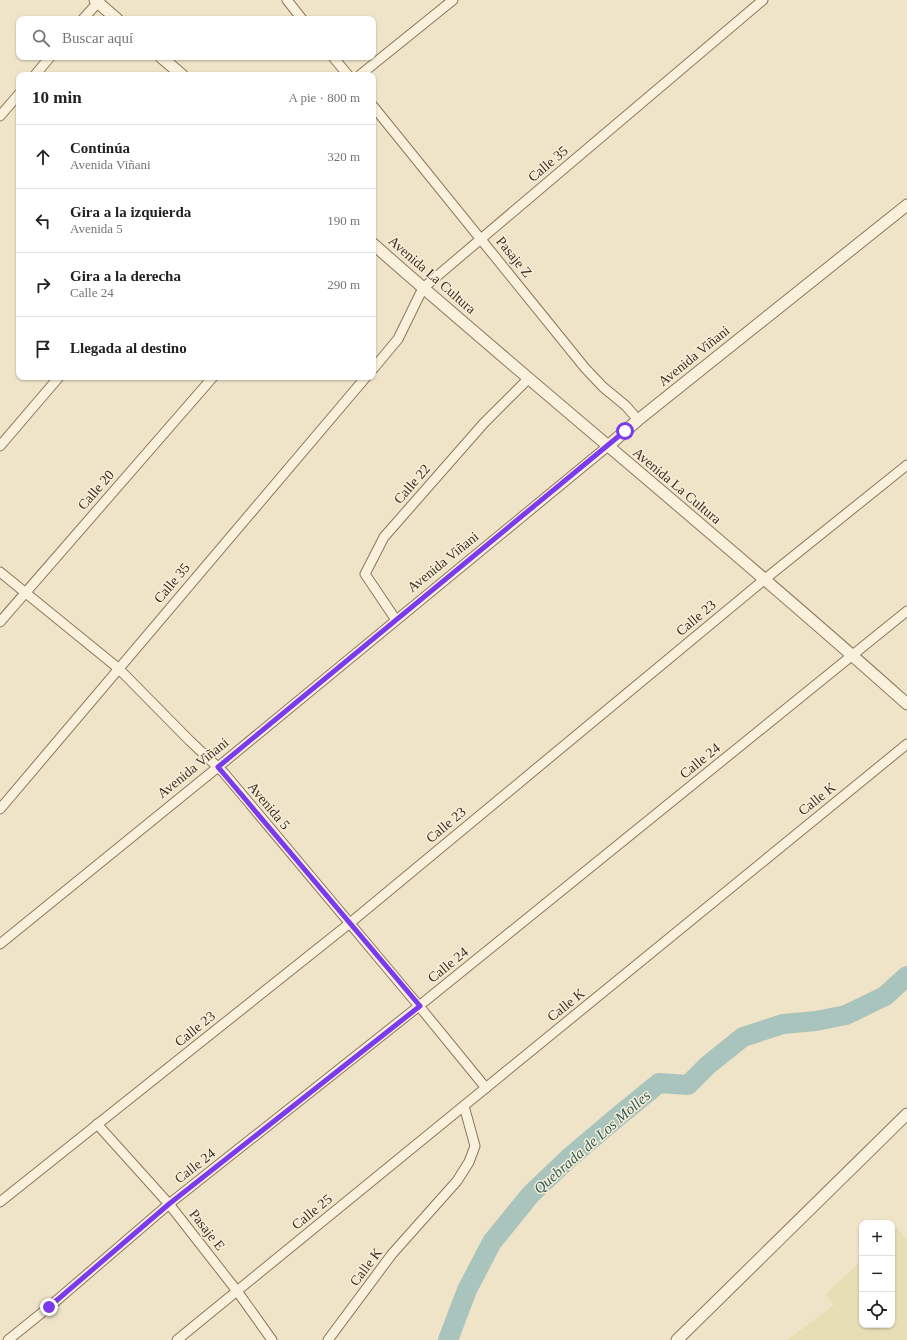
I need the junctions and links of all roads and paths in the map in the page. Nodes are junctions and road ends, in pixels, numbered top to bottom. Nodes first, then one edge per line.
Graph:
1 (287, 0) edge
2 (453, 0) edge
3 (763, 0) edge
4 (97, 1) edge
5 (84, 16) edge
6 (114, 16) edge
7 (300, 16) edge
8 (48, 60) edge
9 (164, 60) edge
10 (336, 60) edge
11 (38, 72) edge
12 (178, 72) edge
13 (346, 72) edge
14 (364, 72) edge
15 (16, 97) edge
16 (376, 110) edge
17 (0, 116) edge
18 (907, 205) edge
19 (481, 239) junction
20 (376, 247) edge
21 (423, 288) junction
22 (376, 365) edge
23 (528, 379) junction
24 (56, 380) edge
25 (211, 380) edge
26 (363, 380) edge
27 (638, 420) junction
28 (0, 446) edge
29 (608, 446) junction
30 (907, 465) edge
31 (0, 572) edge
32 (765, 579) junction
33 (26, 592) junction
34 (907, 611) edge
35 (396, 620) junction
36 (0, 622) edge
37 (852, 655) junction
38 (118, 668) junction
39 (907, 704) edge
40 (907, 744) edge
41 (218, 767) junction
42 (0, 809) edge
43 (350, 923) junction
44 (0, 944) edge
45 (420, 1006) junction
46 (486, 1088) junction
47 (464, 1106) junction
48 (907, 1114) edge
49 (97, 1124) junction
50 (0, 1202) edge
51 (169, 1204) junction
52 (237, 1291) junction
53 (8, 1340) edge
54 (177, 1340) edge
55 (272, 1340) edge
56 (328, 1340) edge
57 (677, 1340) edge

1 - 7 street
2 - 14 street
3 - 19 street, Calle 35
4 - 5 street
4 - 6 street
8 - 11 street
9 - 12 street
10 - 13 street
15 - 17 street
16 - 19 street, Pasaje Z
18 - 27 street, Avenida Viñani
19 - 21 street, Calle 35
19 - 27 street, Pasaje Z
20 - 21 street, Avenida La Cultura
21 - 22 street, Calle 35
21 - 23 street, Avenida La Cultura
23 - 29 street, Avenida La Cultura
23 - 35 street, Calle 22
24 - 28 street
25 - 33 street, Calle 20
26 - 38 street, Calle 35
27 - 29 street, Avenida Viñani
29 - 32 street, Avenida La Cultura
29 - 35 street, Avenida Viñani
30 - 32 street, Calle 23
31 - 33 street, Avenida 5
32 - 37 street, Avenida La Cultura
32 - 43 street, Calle 23
33 - 36 street, Calle 20
33 - 38 street, Avenida 5
34 - 37 street, Calle 24
35 - 41 street, Avenida Viñani
37 - 39 street, Avenida La Cultura
37 - 45 street, Calle 24
38 - 41 street, Avenida 5
38 - 42 street, Calle 35
40 - 46 street, Calle K
41 - 43 street, Avenida 5
41 - 44 street, Avenida Viñani
43 - 45 street, Avenida 5
43 - 49 street, Calle 23
45 - 46 street, Avenida 5
45 - 51 street, Calle 24
46 - 47 street, Calle K
47 - 52 street, Calle 25
47 - 56 street, Calle K
48 - 57 street
49 - 50 street, Calle 23
49 - 51 street, Pasaje E
51 - 52 street, Pasaje E
51 - 53 street, Calle 24
52 - 54 street, Calle 25
52 - 55 street, Pasaje E

